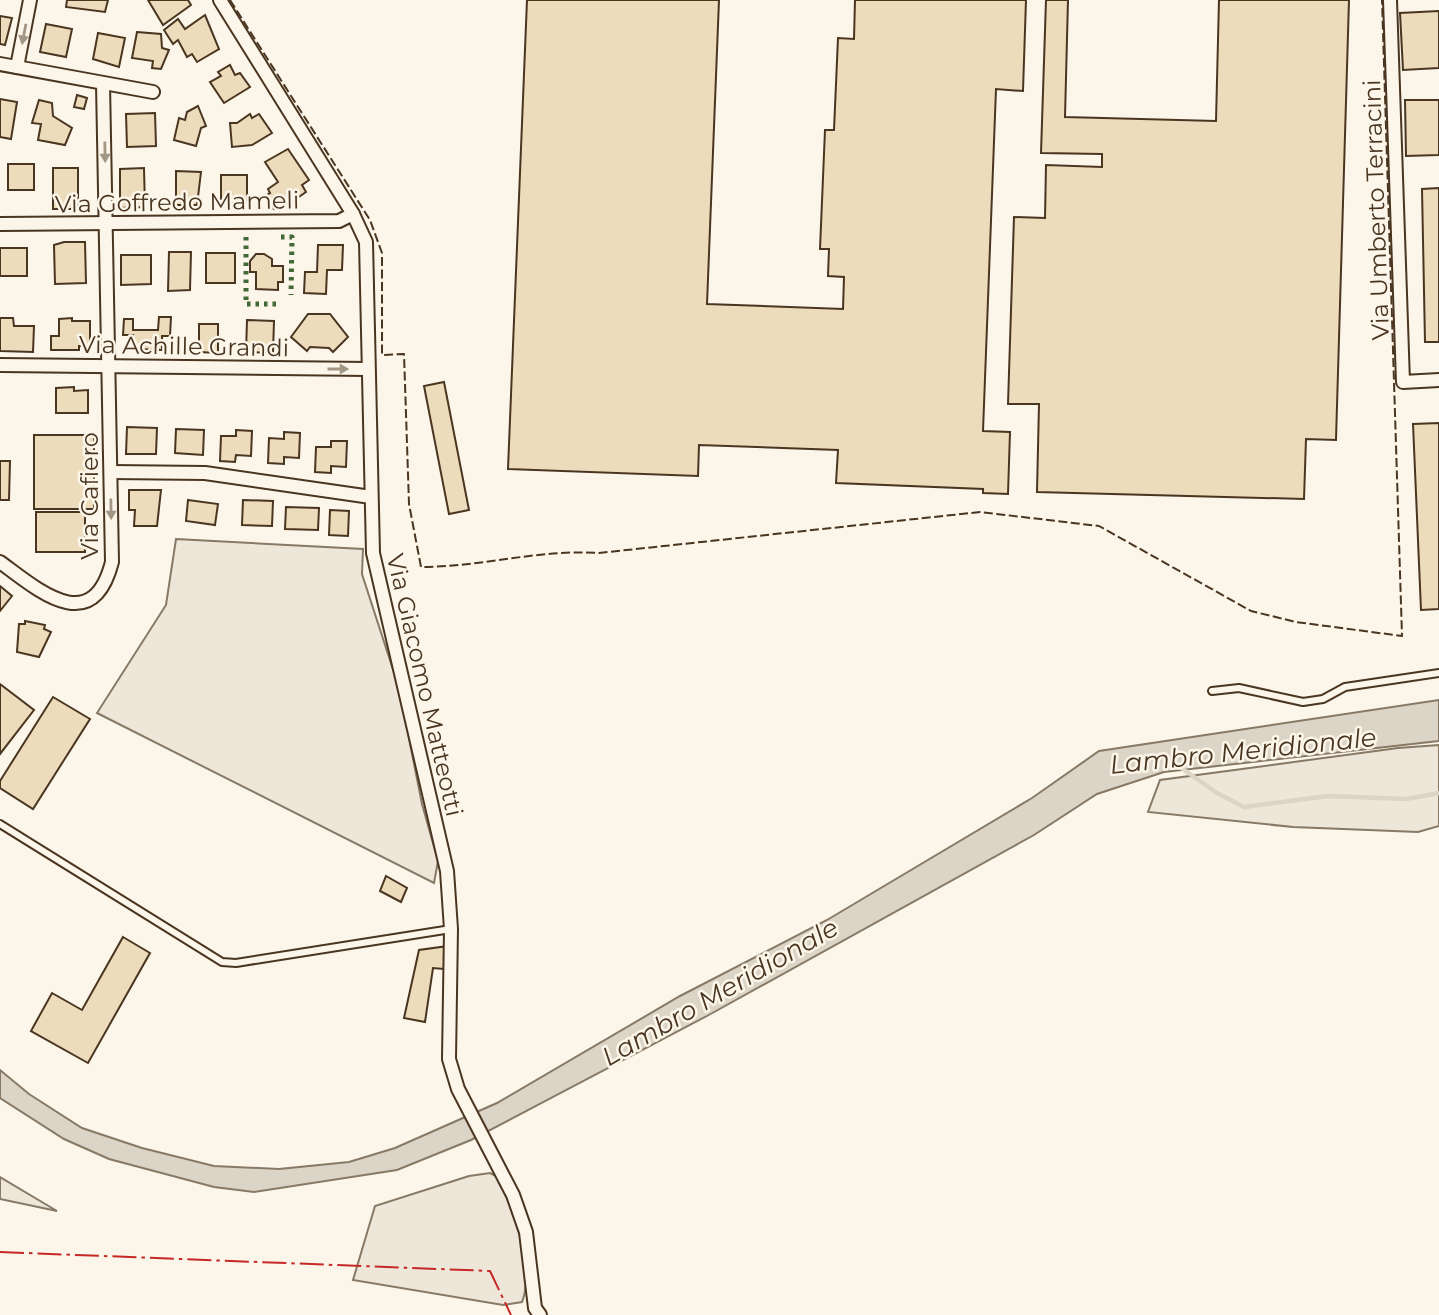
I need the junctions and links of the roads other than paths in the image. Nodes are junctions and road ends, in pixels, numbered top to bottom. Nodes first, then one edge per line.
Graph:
1 (30, 0) edge
2 (220, 0) edge
3 (1390, 0) edge
4 (0, 64) edge
5 (17, 67) junction
6 (103, 84) junction
7 (153, 92) dead end
8 (353, 214) junction
9 (0, 224) edge
10 (106, 224) junction
11 (0, 365) edge
12 (109, 367) junction
13 (368, 369) junction
14 (1439, 380) edge
15 (111, 472) junction
16 (371, 497) junction
17 (0, 562) edge
18 (1439, 673) edge
19 (1212, 691) dead end
20 (0, 824) edge
21 (451, 929) junction
22 (540, 1315) edge

1 -> 5 street
2 - 8 street, Via Giacomo Matteotti
3 - 14 street, Via Umberto Terracini
4 - 5 street
5 - 6 street
6 - 7 street
6 -> 10 street, Via Cafiero
8 - 10 street, Via Goffredo Mameli
8 - 13 street, Via Giacomo Matteotti
9 - 10 street, Via Goffredo Mameli
10 - 12 street, Via Cafiero
11 - 12 street, Via Achille Grandi
12 -> 13 street, Via Achille Grandi
12 - 15 street, Via Cafiero
13 - 16 street, Via Giacomo Matteotti
15 - 16 street
15 -> 17 street, Via Cafiero
16 - 21 street, Via Giacomo Matteotti
18 - 19 lane
20 - 21 lane
21 - 22 street, Via Giacomo Matteotti

